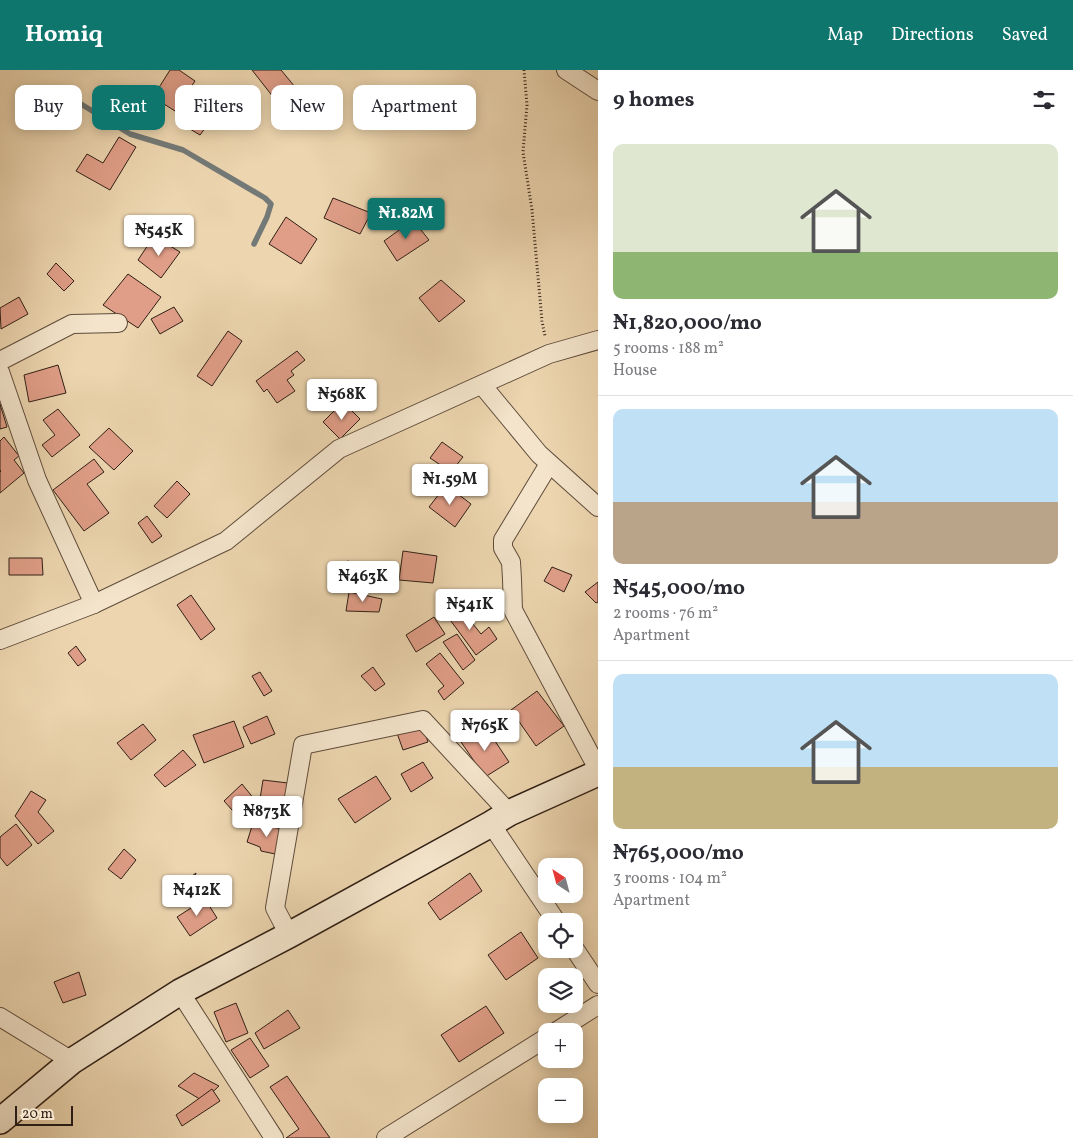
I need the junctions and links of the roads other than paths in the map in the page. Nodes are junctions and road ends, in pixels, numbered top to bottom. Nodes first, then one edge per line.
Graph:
1 (566, 70) edge
2 (598, 91) edge
3 (118, 323) dead end
4 (598, 340) edge
5 (0, 361) edge
6 (0, 372) edge
7 (482, 385) junction
8 (549, 464) junction
9 (598, 507) edge
10 (94, 604) junction
11 (0, 640) edge
12 (598, 768) edge
13 (598, 773) edge
14 (500, 818) junction
15 (552, 913) edge
16 (289, 935) junction
17 (581, 958) edge
18 (598, 984) edge
19 (180, 992) junction
20 (598, 1005) edge
21 (0, 1017) edge
22 (570, 1023) edge
23 (538, 1043) edge
24 (72, 1061) junction
25 (0, 1121) edge
26 (274, 1138) edge
27 (386, 1138) edge

1 - 2 street
3 - 5 street
4 - 7 street
6 - 10 street
7 - 8 street
7 - 10 street
8 - 9 street
8 - 12 street
10 - 11 street
13 - 14 main road
14 - 15 street
14 - 16 main road
14 - 16 street
16 - 19 main road
17 - 18 street
19 - 24 main road
19 - 26 street
20 - 22 street
21 - 24 street
23 - 27 street
24 - 25 main road

